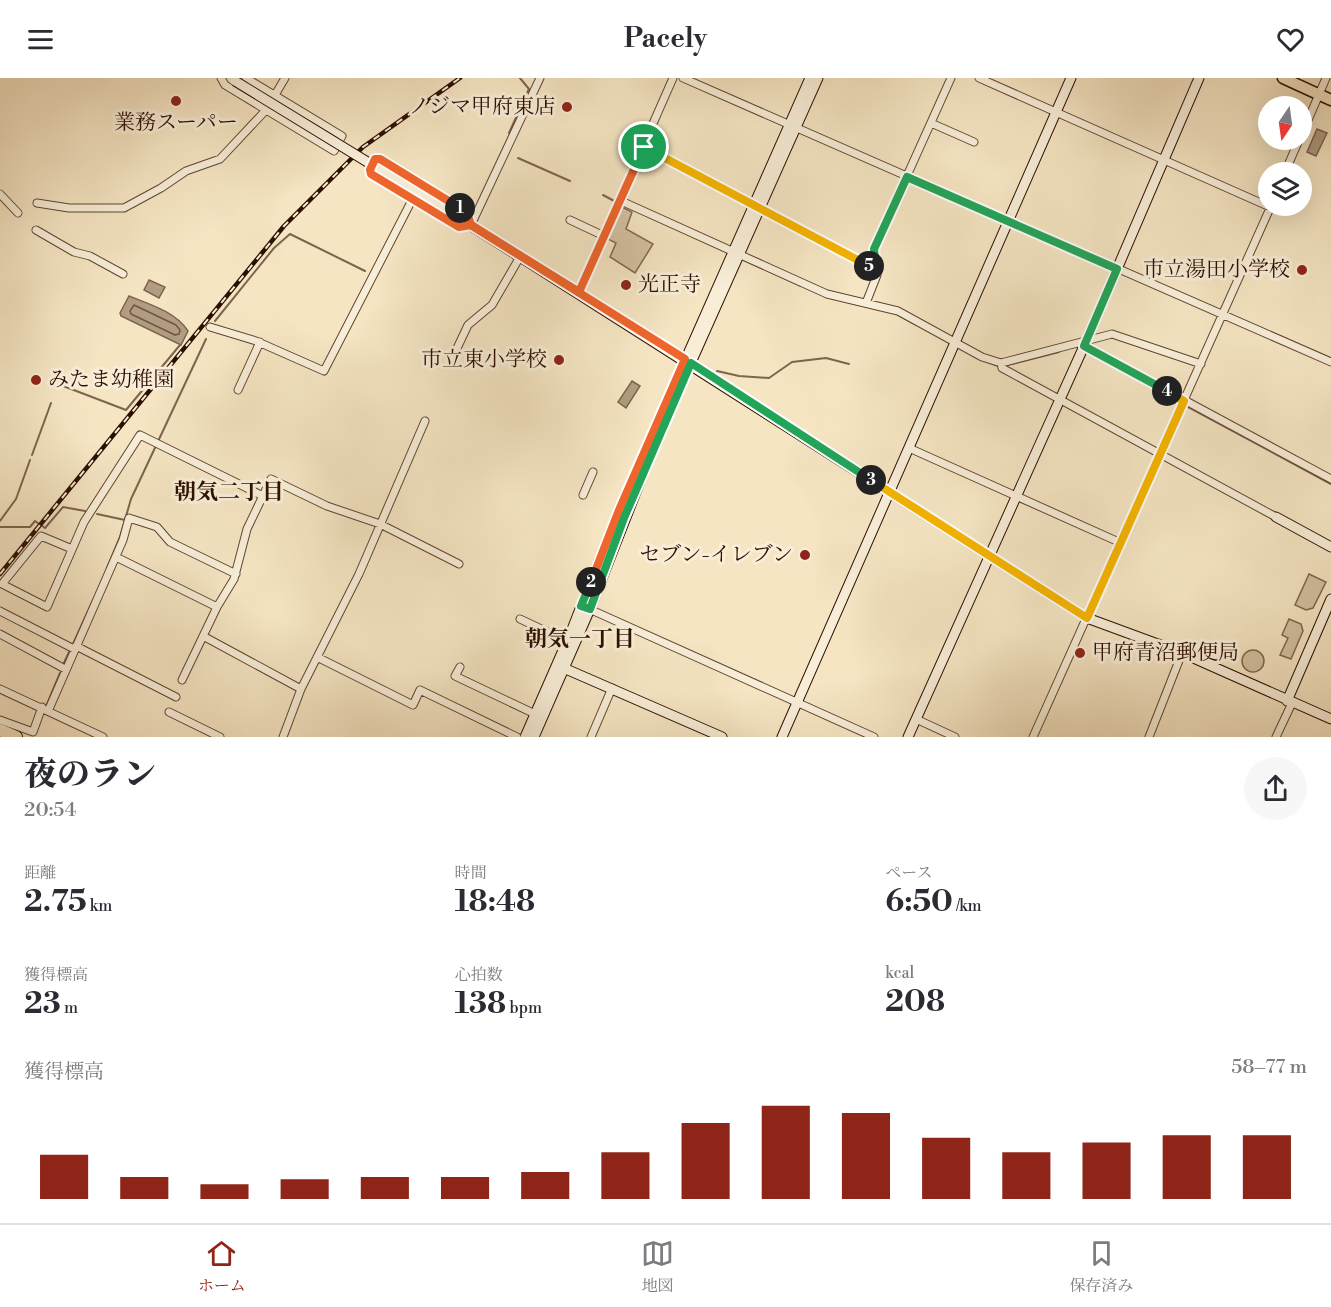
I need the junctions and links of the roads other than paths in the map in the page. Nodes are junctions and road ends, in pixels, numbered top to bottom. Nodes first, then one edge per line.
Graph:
1 (221, 78) edge
2 (246, 78) edge
3 (285, 78) edge
4 (540, 78) edge
5 (674, 78) edge
6 (683, 78) edge
7 (810, 78) edge
8 (818, 78) edge
9 (951, 78) edge
10 (979, 78) edge
11 (1071, 78) edge
12 (1199, 78) edge
13 (1283, 78) edge
14 (1326, 78) edge
15 (233, 80) edge
16 (1319, 94) junction
17 (275, 95) junction
18 (1331, 100) edge
19 (266, 110) junction
20 (1312, 110) edge
21 (1055, 112) junction
22 (931, 123) junction
23 (793, 127) junction
24 (974, 142) dead end
25 (644, 147) junction
26 (1163, 159) junction
27 (907, 177) junction
28 (0, 194) edge
29 (412, 200) junction
30 (619, 200) junction
31 (1258, 201) edge
32 (37, 202) dead end
33 (756, 207) junction
34 (18, 213) dead end
35 (1266, 216) edge
36 (570, 220) dead end
37 (1007, 221) junction
38 (471, 225) junction
39 (36, 230) dead end
40 (604, 236) junction
41 (736, 253) junction
42 (521, 255) junction
43 (1117, 269) junction
44 (876, 270) junction
45 (123, 274) dead end
46 (579, 292) junction
47 (866, 303) junction
48 (1223, 315) junction
49 (210, 327) dead end
50 (260, 342) junction
51 (954, 342) junction
52 (1085, 343) junction
53 (451, 361) dead end
54 (688, 361) junction
55 (1331, 362) edge
56 (1201, 364) junction
57 (1001, 365) junction
58 (238, 390) dead end
59 (1060, 399) junction
60 (1184, 402) junction
61 (425, 421) dead end
62 (909, 448) junction
63 (1161, 453) junction
64 (593, 472) dead end
65 (1331, 479) edge
66 (889, 491) junction
67 (583, 495) dead end
68 (263, 496) junction
69 (1016, 497) junction
70 (1276, 517) joint
71 (380, 524) junction
72 (1120, 543) junction
73 (1331, 547) edge
74 (72, 549) junction
75 (116, 557) junction
76 (990, 557) junction
77 (459, 564) dead end
78 (236, 574) junction
79 (1331, 599) edge
80 (217, 607) junction
81 (585, 607) junction
82 (0, 611) edge
83 (1087, 618) junction
84 (520, 619) dead end
85 (0, 634) edge
86 (203, 636) junction
87 (567, 641) junction
88 (75, 647) junction
89 (1182, 653) junction
90 (317, 657) junction
91 (560, 666) junction
92 (460, 667) dead end
93 (65, 669) junction
94 (182, 680) dead end
95 (612, 688) junction
96 (0, 689) edge
97 (301, 689) junction
98 (176, 697) dead end
99 (797, 702) junction
100 (1289, 702) junction
101 (46, 708) junction
102 (169, 712) dead end
103 (535, 714) junction
104 (916, 719) junction
105 (1331, 719) edge
106 (0, 720) edge
107 (0, 730) edge
108 (16, 737) edge
109 (103, 737) edge
110 (220, 737) edge
111 (283, 737) edge
112 (517, 737) edge
113 (525, 737) edge
114 (534, 737) edge
115 (591, 737) edge
116 (722, 737) edge
117 (782, 737) edge
118 (874, 737) edge
119 (908, 737) edge
120 (955, 737) edge
121 (1033, 737) edge
122 (1149, 737) edge
123 (1276, 737) edge

1 - 19 street
2 - 17 street
3 - 17 street
4 - 38 street
5 - 25 street
6 - 23 street
7 - 23 street
8 - 23 street
9 - 22 street
10 - 21 street
11 - 21 street
12 - 26 street
13 - 16 main road
14 - 16 street
15 - 38 street, bridge
16 - 18 main road
16 - 20 street
17 - 19 street
19 - 32 street
21 - 26 street
21 - 37 street
22 - 24 street
22 - 27 street
23 - 27 street
23 - 33 street
25 - 30 street
25 - 33 street
26 - 31 street
26 - 43 street
27 - 37 street
27 - 44 street
28 - 34 street
29 - 38 street
29 - 38 street
29 - 50 street
30 - 40 street
30 - 41 street
33 - 41 street
33 - 44 street
35 - 48 street
36 - 40 street
37 - 43 street
37 - 51 street
38 - 42 street
39 - 45 street
40 - 46 street
41 - 47 street
41 - 54 street
42 - 46 street
42 - 53 street
43 - 48 street
43 - 52 street
44 - 47 street
46 - 54 street
47 - 51 street
48 - 55 street
48 - 56 street
49 - 50 street
50 - 58 street
51 - 57 street
51 - 62 street
52 - 56 street
52 - 57 street
52 - 59 street
52 - 60 street
54 - 66 street
54 - 81 street
56 - 60 street
57 - 59 street
59 - 63 street
59 - 69 street
60 - 63 street
60 - 65 street
61 - 71 street
62 - 66 street
62 - 69 street
63 - 70 street
63 - 72 street
64 - 67 street
66 - 76 street
66 - 99 street
68 - 71 street
68 - 74 street
68 - 78 street
69 - 72 street
69 - 76 street
70 - 73 street
71 - 77 street
71 - 90 street
72 - 83 street
74 - 74 street
75 - 78 street
75 - 80 street
75 - 88 street
76 - 83 street
76 - 104 street
78 - 80 street
79 - 100 street
80 - 86 street
81 - 87 street
81 - 91 street
81 - 99 street
82 - 88 street
83 - 89 street
83 - 121 street
84 - 87 street
85 - 93 street
86 - 94 street
86 - 97 street
87 - 91 street
88 - 93 street
88 - 98 street
89 - 100 street
89 - 122 street
90 - 97 street
90 - 112 street
91 - 95 street
91 - 103 street
91 - 114 street
92 - 103 street
93 - 101 street
95 - 115 street
95 - 116 street
96 - 101 street
97 - 111 street
99 - 117 street
99 - 118 street
100 - 105 street
100 - 123 street
101 - 106 street
101 - 109 street
102 - 110 street
103 - 113 street
104 - 119 street
104 - 120 street
107 - 108 highway

